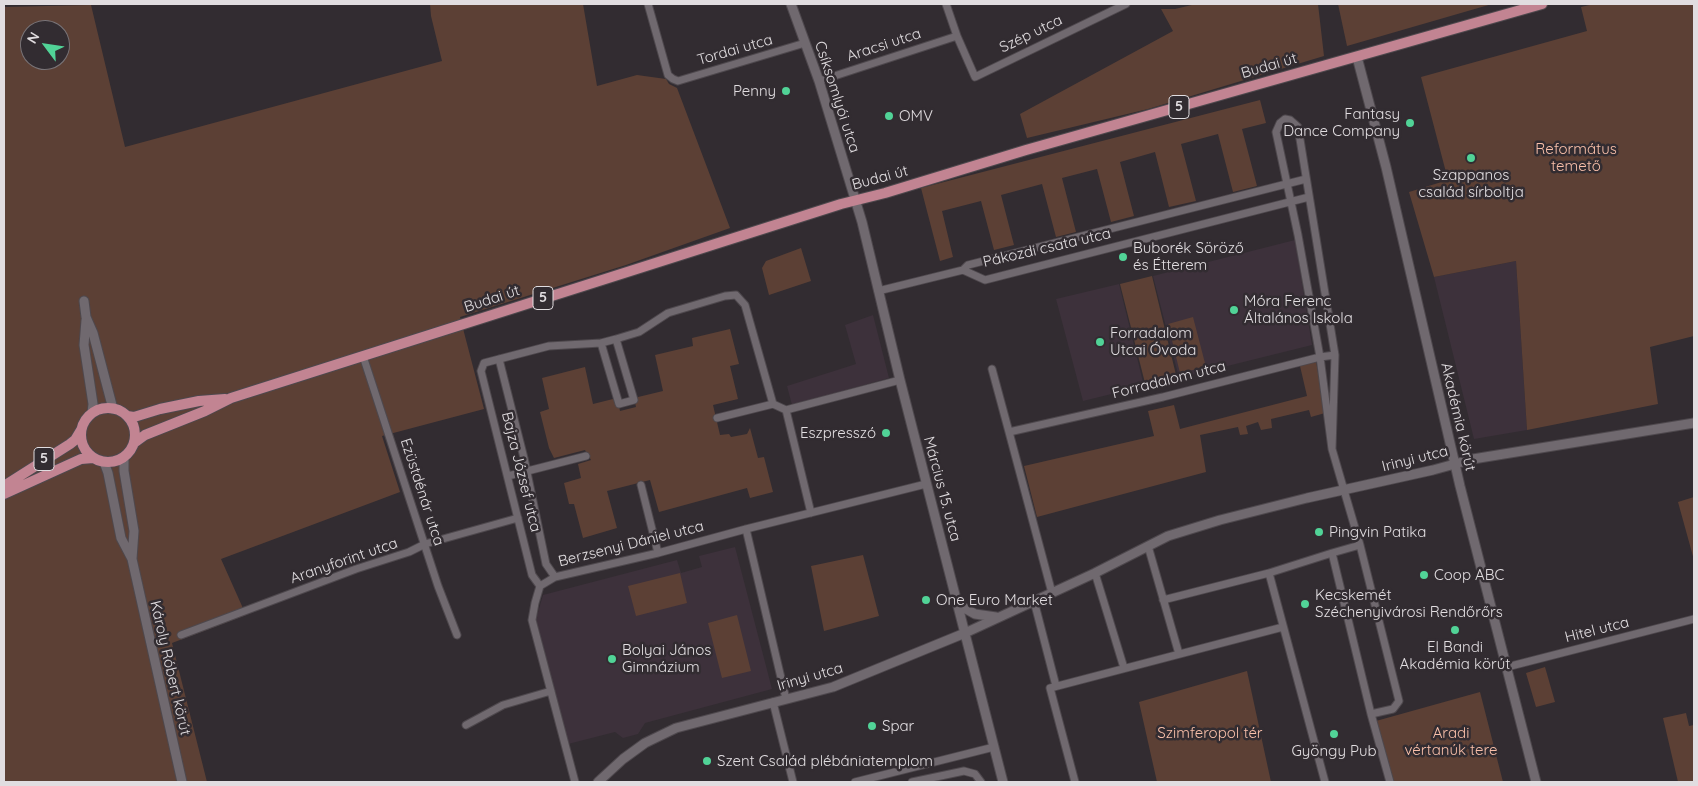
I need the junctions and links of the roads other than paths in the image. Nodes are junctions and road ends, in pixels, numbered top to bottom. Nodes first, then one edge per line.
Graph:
1 (648, 4) edge
2 (791, 4) edge
3 (946, 4) edge
4 (1126, 4) edge
5 (1542, 4) edge
6 (957, 36) junction
7 (805, 44) junction
8 (1358, 57) junction
9 (819, 81) junction
10 (1306, 179) junction
11 (1287, 184) junction
12 (1309, 197) junction
13 (856, 200) junction
14 (1290, 202) junction
15 (963, 270) junction
16 (878, 291) junction
17 (84, 301) dead end
18 (86, 317) junction
19 (616, 339) junction
20 (601, 343) junction
21 (1335, 355) junction
22 (363, 356) junction
23 (1320, 357) junction
24 (500, 359) junction
25 (992, 369) dead end
26 (900, 380) junction
27 (231, 398) junction
28 (773, 404) junction
29 (114, 408) junction
30 (786, 410) junction
31 (92, 413) junction
32 (128, 416) junction
33 (717, 418) dead end
34 (1694, 423) edge
35 (81, 429) junction
36 (1009, 432) junction
37 (134, 443) junction
38 (1332, 449) junction
39 (586, 456) dead end
40 (124, 457) junction
41 (93, 458) junction
42 (104, 462) junction
43 (1455, 464) junction
44 (527, 471) junction
45 (508, 476) junction
46 (926, 484) junction
47 (641, 485) dead end
48 (4, 486) edge
49 (1344, 490) junction
50 (4, 494) edge
51 (811, 514) junction
52 (518, 518) junction
53 (746, 529) junction
54 (425, 544) junction
55 (1360, 545) junction
56 (1148, 546) junction
57 (658, 553) junction
58 (1332, 553) junction
59 (132, 559) junction
60 (1096, 573) junction
61 (1269, 573) junction
62 (555, 577) junction
63 (540, 586) junction
64 (1052, 593) junction
65 (1163, 600) junction
66 (1034, 601) junction
67 (959, 605) junction
68 (999, 618) junction
69 (1694, 619) edge
70 (1283, 627) junction
71 (965, 633) junction
72 (457, 635) dead end
73 (181, 636) dead end
74 (1180, 654) junction
75 (1507, 667) junction
76 (1124, 668) junction
77 (1056, 686) junction
78 (551, 691) junction
79 (786, 699) junction
80 (773, 702) junction
81 (1371, 714) junction
82 (466, 725) dead end
83 (994, 747) junction
84 (182, 782) edge
85 (575, 782) edge
86 (598, 782) edge
87 (793, 782) edge
88 (855, 782) edge
89 (912, 782) edge
90 (981, 782) edge
91 (1003, 782) edge
92 (1075, 782) edge
93 (1325, 782) edge
94 (1390, 782) edge
95 (1536, 782) edge

1 - 7 street, Tordai utca
2 - 7 street, Csíksomlyói utca
3 - 6 street
4 - 6 street, Szép utca
5 - 8 main road, Budai út / 5
6 - 9 street, Aracsi utca
7 - 9 street, Csíksomlyói utca
8 - 13 main road, Budai út / 5
8 - 43 street, Akadémia körút
9 - 13 street, Csíksomlyói utca
10 - 11 street, Pákozdi csata utca
10 - 11 street
10 - 12 street
11 - 14 street
11 - 15 street, Pákozdi csata utca
12 - 14 street, Pákozdi csata utca
12 - 21 street
13 - 16 street, Március 15. utca
13 - 22 main road, Budai út / 5
14 - 15 street, Pákozdi csata utca
14 - 23 street
15 - 16 street
16 - 26 street, Március 15. utca
17 - 18 street
18 - 29 street
18 - 31 street
19 - 20 street
19 - 20 street
19 - 28 street
20 - 24 street
21 - 23 street, Forradalom utca
21 - 38 street
22 - 27 main road, Budai út / 5
22 - 54 street, Ezüstdénár utca
23 - 36 street, Forradalom utca
23 - 38 street
24 - 44 street, Bajza József utca
24 - 45 street, Bajza József utca
25 - 36 street
26 - 30 street
26 - 46 street, Március 15. utca
27 - 32 main road, Budai út / 5
27 - 37 main road, Budai út / 5
28 - 30 street
28 - 33 street
29 - 31 main road
29 - 32 main road
30 - 51 street
31 - 35 main road, 5
32 - 37 main road
34 - 43 street, Irinyi utca
35 - 41 main road
35 - 48 main road, 5
36 - 64 street
37 - 40 main road, 5
38 - 49 street
39 - 44 street
40 - 42 main road
40 - 59 street, Károly Róbert körút
41 - 42 main road
41 - 50 main road, 5
42 - 59 street, Károly Róbert körút
43 - 49 street, Irinyi utca
43 - 75 street, Akadémia körút
44 - 45 street
44 - 62 street, Bajza József utca
45 - 52 street, Bajza József utca
46 - 51 street, Berzsenyi Dániel utca
46 - 67 street, Március 15. utca
47 - 57 street
49 - 55 street
49 - 56 street, Irinyi utca
51 - 53 street, Berzsenyi Dániel utca
52 - 54 street, Aranyforint utca
52 - 63 street, Bajza József utca
53 - 57 street, Berzsenyi Dániel utca
53 - 79 street
54 - 72 street, Ezüstdénár utca
54 - 73 street, Aranyforint utca
55 - 58 street
55 - 81 street
56 - 60 street, Irinyi utca
56 - 65 street
57 - 62 street, Berzsenyi Dániel utca
58 - 61 street
58 - 81 street
59 - 84 street, Károly Róbert körút
60 - 64 street, Irinyi utca
60 - 76 street
61 - 65 street
61 - 70 street
62 - 63 street, Berzsenyi Dániel utca
63 - 78 street
64 - 66 street, Irinyi utca
65 - 74 street
66 - 68 street, Irinyi utca
66 - 77 street
67 - 68 street
67 - 71 street, Március 15. utca
68 - 71 street, Irinyi utca
69 - 75 street, Hitel utca
70 - 74 street
70 - 93 street
71 - 79 street, Irinyi utca
71 - 83 street, Március 15. utca
74 - 76 street
75 - 95 street, Akadémia körút
76 - 77 street
77 - 92 street
78 - 82 street
78 - 85 street
79 - 80 street, Irinyi utca
80 - 86 street, Irinyi utca
80 - 87 street
81 - 94 street
83 - 88 street
83 - 91 street, Március 15. utca
89 - 90 street

